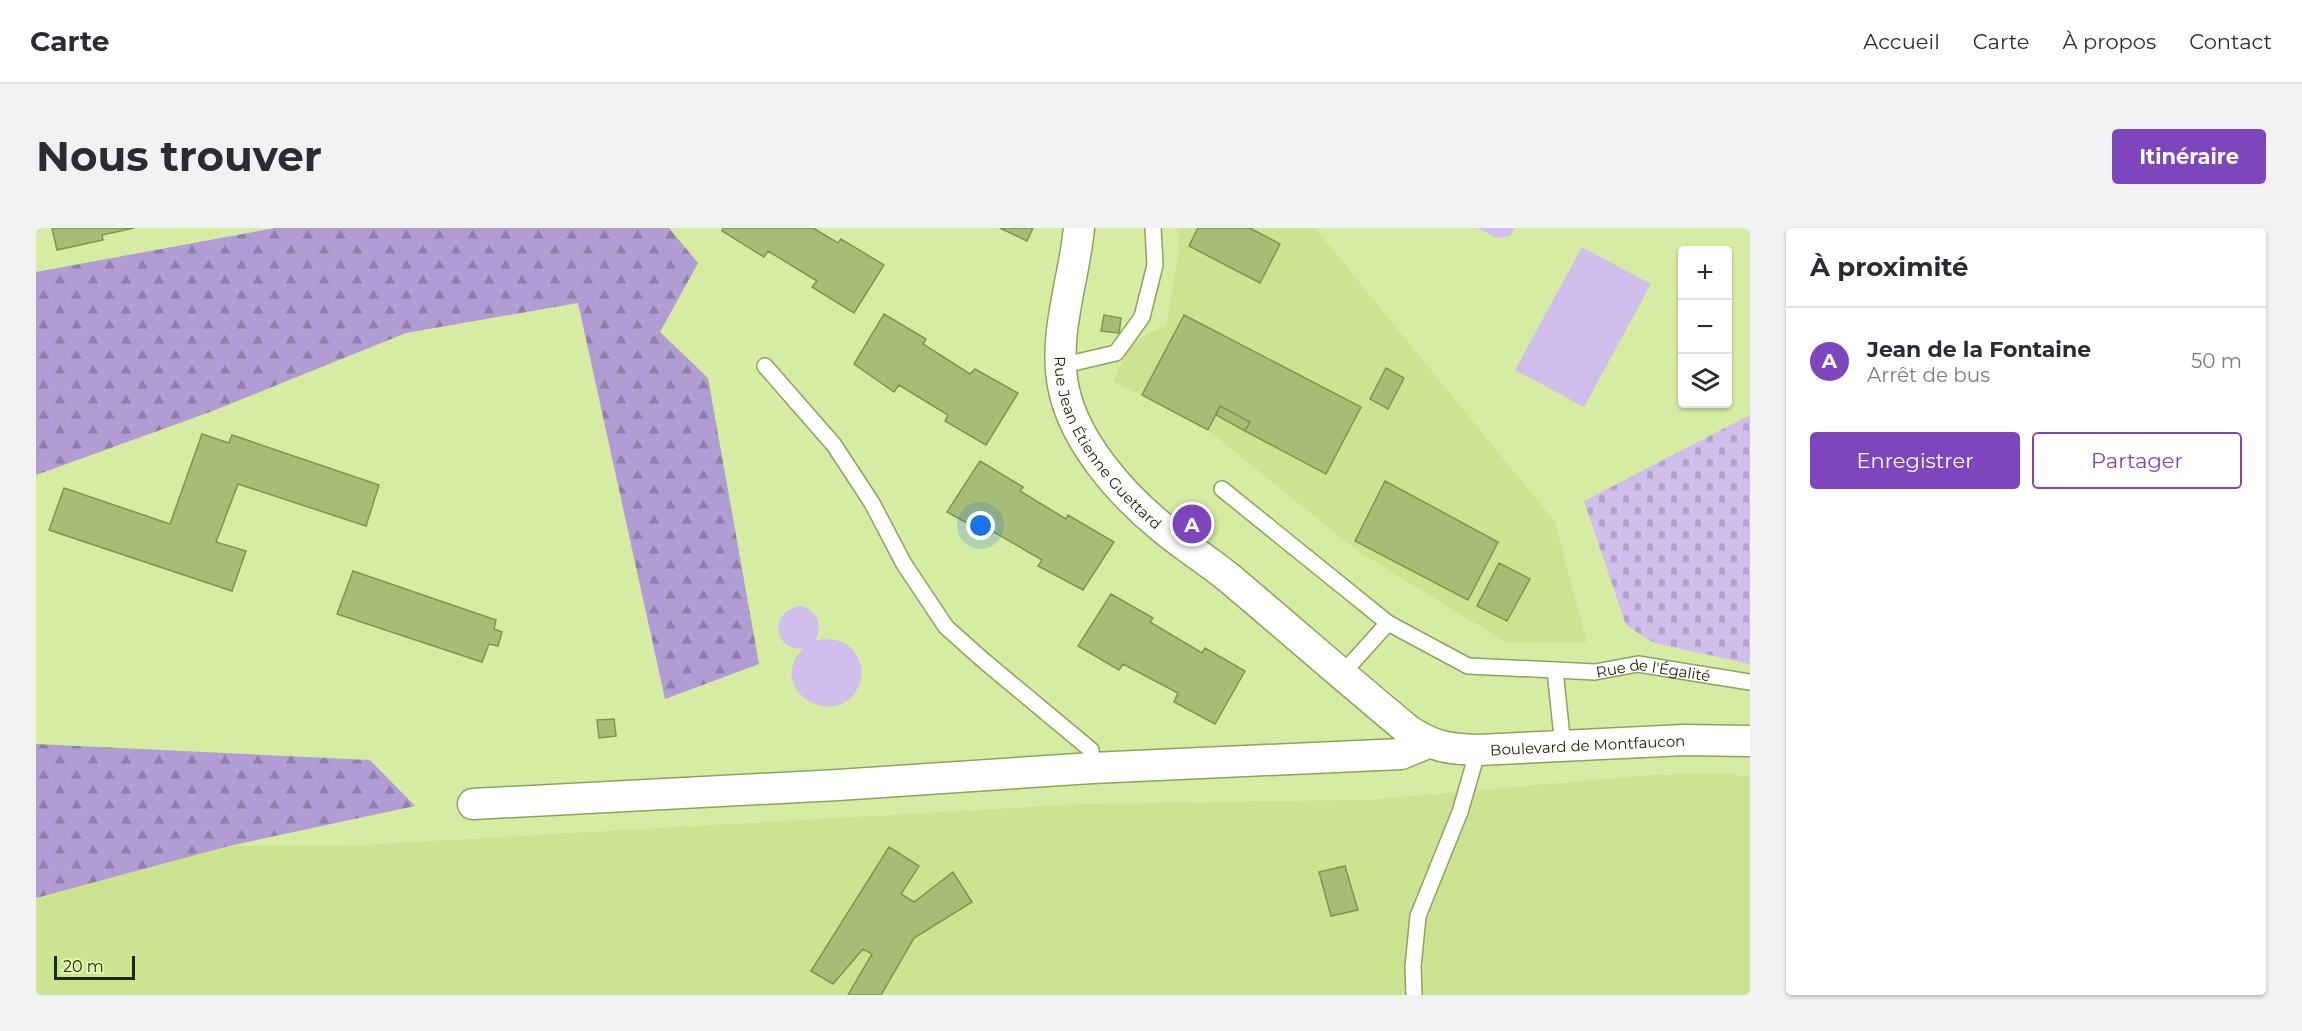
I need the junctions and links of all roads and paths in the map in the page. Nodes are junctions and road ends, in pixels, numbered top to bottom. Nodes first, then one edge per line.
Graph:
1 (1079, 228) edge
2 (1153, 228) edge
3 (765, 366) dead end
4 (1060, 366) junction
5 (1222, 489) dead end
6 (1388, 623) junction
7 (1555, 670) junction
8 (1341, 675) junction
9 (1750, 682) edge
10 (1750, 741) edge
11 (1428, 743) junction
12 (1563, 747) junction
13 (1478, 750) junction
14 (1092, 768) junction
15 (473, 804) dead end
16 (1414, 995) edge

1 - 4 street, Rue Jean Étienne Guettard
2 - 4 lane
3 - 14 lane
4 - 8 street, Rue Jean Étienne Guettard
5 - 6 lane, Rue de l'Égalité
6 - 7 lane, Rue de l'Égalité
6 - 8 lane
7 - 9 lane, Rue de l'Égalité
7 - 12 lane
8 - 11 street, Rue Jean Étienne Guettard
10 - 12 street, Boulevard de Montfaucon
11 - 13 street, Boulevard de Montfaucon
11 - 14 street
12 - 13 street, Boulevard de Montfaucon
13 - 16 lane
14 - 15 street

